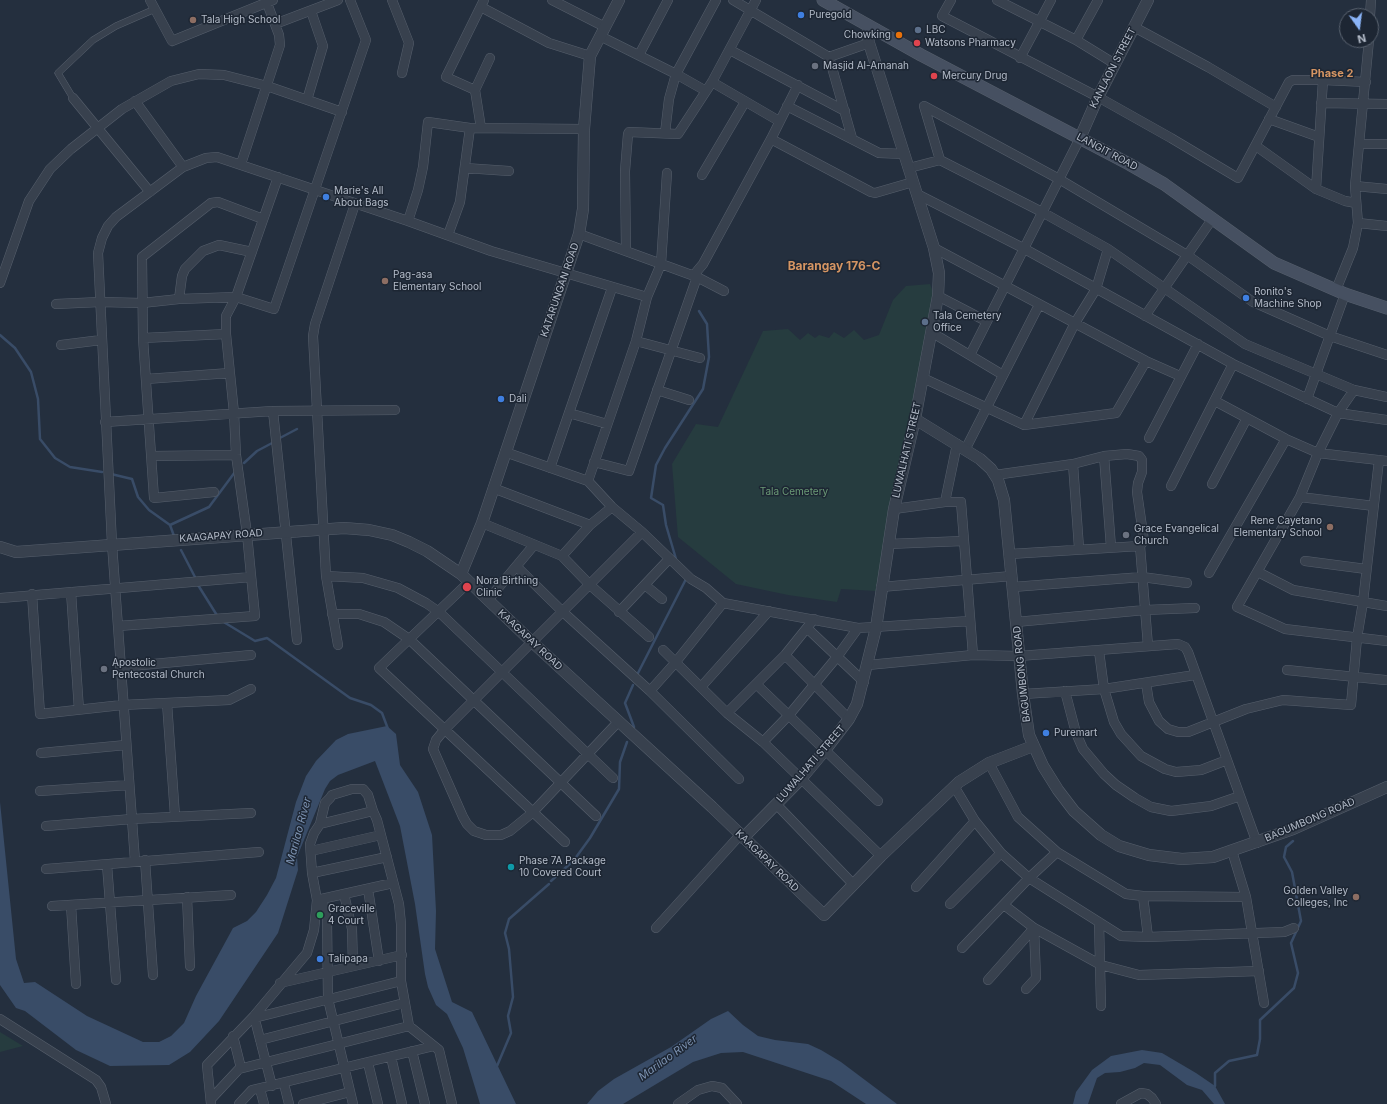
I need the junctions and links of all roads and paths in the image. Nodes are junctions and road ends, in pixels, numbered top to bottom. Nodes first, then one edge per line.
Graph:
1 (150, 0) edge
2 (338, 0) edge
3 (350, 0) edge
4 (392, 0) edge
5 (552, 0) edge
6 (619, 0) edge
7 (668, 0) edge
8 (716, 0) edge
9 (733, 0) edge
10 (756, 0) edge
11 (823, 0) edge
12 (951, 0) edge
13 (997, 0) edge
14 (1041, 0) edge
15 (1051, 0) edge
16 (1098, 0) edge
17 (1148, 0) edge
18 (270, 1) edge
19 (483, 3) edge
20 (155, 9) junction
21 (1046, 10) junction
22 (311, 11) junction
23 (750, 11) junction
24 (1041, 21) junction
25 (275, 24) junction
26 (1134, 27) junction
27 (870, 28) junction
28 (602, 32) junction
29 (1076, 40) junction
30 (869, 43) junction
31 (1368, 48) edge
32 (730, 50) junction
33 (639, 55) junction
34 (590, 56) junction
35 (829, 57) junction
36 (490, 58) dead end
37 (1020, 58) junction
38 (1115, 64) junction
39 (402, 73) dead end
40 (676, 74) junction
41 (1323, 80) junction
42 (712, 82) junction
43 (1366, 82) junction
44 (798, 85) junction
45 (267, 86) junction
46 (475, 90) junction
47 (706, 91) junction
48 (1098, 97) junction
49 (73, 98) joint
50 (306, 100) junction
51 (135, 101) junction
52 (745, 102) junction
53 (1321, 103) junction
54 (1387, 104) edge
55 (1364, 105) junction
56 (787, 106) junction
57 (1276, 107) junction
58 (845, 111) junction
59 (342, 112) junction
60 (1269, 119) junction
61 (779, 121) junction
62 (470, 128) junction
63 (481, 128) junction
64 (98, 129) junction
65 (584, 129) junction
66 (665, 133) junction
67 (1319, 137) junction
68 (852, 138) junction
69 (1080, 138) junction
70 (771, 139) junction
71 (1360, 144) junction
72 (1387, 144) edge
73 (1256, 146) junction
74 (905, 154) junction
75 (940, 160) junction
76 (241, 164) junction
77 (183, 167) junction
78 (465, 168) junction
79 (909, 168) junction
80 (509, 171) dead end
81 (667, 173) dead end
82 (702, 174) dead end
83 (278, 177) junction
84 (1059, 179) junction
85 (913, 182) junction
86 (1355, 186) junction
87 (1387, 188) edge
88 (1316, 189) junction
89 (315, 190) junction
90 (150, 192) junction
91 (917, 194) junction
92 (1356, 203) junction
93 (355, 204) junction
94 (1042, 212) junction
95 (263, 218) junction
96 (1213, 218) junction
97 (408, 221) junction
98 (1358, 223) junction
99 (1387, 226) edge
100 (579, 234) junction
101 (448, 235) junction
102 (934, 248) junction
103 (1024, 248) junction
104 (1108, 249) junction
105 (626, 251) junction
106 (252, 252) junction
107 (1187, 255) junction
108 (661, 264) junction
109 (567, 274) junction
110 (695, 276) junction
111 (0, 283) edge
112 (1004, 286) junction
113 (612, 288) junction
114 (1165, 288) junction
115 (1096, 289) junction
116 (724, 291) dead end
117 (1341, 292) junction
118 (938, 296) junction
119 (236, 297) junction
120 (647, 297) junction
121 (179, 299) junction
122 (100, 302) junction
123 (142, 303) junction
124 (56, 304) dead end
125 (1039, 305) junction
126 (1387, 308) edge
127 (1145, 316) junction
128 (986, 321) junction
129 (1075, 323) junction
130 (931, 332) junction
131 (226, 334) junction
132 (1330, 336) junction
133 (143, 338) junction
134 (101, 340) junction
135 (636, 341) junction
136 (1198, 344) junction
137 (61, 345) dead end
138 (670, 351) junction
139 (970, 355) junction
140 (1387, 355) edge
141 (700, 358) dead end
142 (1146, 361) junction
143 (1232, 364) junction
144 (230, 373) junction
145 (1315, 374) junction
146 (1003, 375) junction
147 (1180, 376) junction
148 (923, 378) junction
149 (146, 379) junction
150 (657, 390) junction
151 (1354, 390) junction
152 (1387, 397) edge
153 (1307, 399) junction
154 (689, 400) dead end
155 (1215, 400) junction
156 (986, 408) junction
157 (316, 409) junction
158 (395, 410) dead end
159 (273, 411) junction
160 (234, 413) junction
161 (570, 413) junction
162 (1338, 413) junction
163 (1247, 418) junction
164 (148, 419) junction
165 (915, 419) junction
166 (1387, 420) edge
167 (105, 422) junction
168 (607, 424) junction
169 (1024, 425) junction
170 (1149, 438) dead end
171 (1286, 439) junction
172 (961, 447) junction
173 (505, 452) junction
174 (1318, 453) junction
175 (236, 455) junction
176 (151, 456) junction
177 (1104, 456) junction
178 (1383, 460) edge
179 (594, 462) junction
180 (1073, 464) junction
181 (550, 468) junction
182 (995, 475) junction
183 (588, 481) junction
184 (1212, 484) dead end
185 (1171, 486) dead end
186 (494, 488) junction
187 (214, 492) dead end
188 (1300, 497) junction
189 (945, 502) junction
190 (1374, 506) junction
191 (612, 507) junction
192 (894, 509) junction
193 (482, 523) junction
194 (590, 525) junction
195 (322, 528) junction
196 (285, 532) junction
197 (642, 532) junction
198 (247, 534) junction
199 (963, 541) junction
200 (112, 544) junction
201 (888, 544) junction
202 (534, 545) junction
203 (1140, 546) junction
204 (0, 547) edge
205 (1111, 547) junction
206 (1079, 548) junction
207 (1010, 554) junction
208 (562, 556) junction
209 (669, 559) junction
210 (1305, 561) dead end
211 (517, 567) junction
212 (1366, 569) junction
213 (1258, 572) junction
214 (1209, 573) dead end
215 (326, 576) junction
216 (251, 577) junction
217 (1142, 577) junction
218 (465, 578) junction
219 (967, 579) junction
220 (1013, 582) junction
221 (1187, 583) dead end
222 (590, 585) junction
223 (645, 585) junction
224 (115, 587) junction
225 (882, 587) junction
226 (71, 592) junction
227 (32, 594) junction
228 (1, 598) dead end
229 (662, 599) dead end
230 (488, 600) junction
231 (1363, 602) junction
232 (724, 603) junction
233 (1387, 606) edge
234 (1195, 608) dead end
235 (769, 610) junction
236 (1145, 610) junction
237 (439, 612) junction
238 (563, 612) junction
239 (619, 612) junction
240 (332, 614) junction
241 (814, 619) junction
242 (970, 621) junction
243 (1016, 622) junction
244 (118, 626) junction
245 (807, 628) junction
246 (858, 628) junction
247 (876, 628) junction
248 (649, 637) dead end
249 (1357, 638) junction
250 (410, 639) junction
251 (297, 640) dead end
252 (532, 642) junction
253 (1387, 642) edge
254 (338, 645) dead end
255 (1148, 646) junction
256 (663, 650) dead end
257 (1098, 651) junction
258 (251, 655) dead end
259 (785, 655) junction
260 (973, 655) junction
261 (1020, 656) junction
262 (837, 657) junction
263 (675, 663) junction
264 (868, 665) junction
265 (120, 667) junction
266 (1287, 670) dead end
267 (502, 673) junction
268 (1195, 675) junction
269 (1354, 677) junction
270 (1384, 680) dead end
271 (864, 682) junction
272 (815, 683) junction
273 (1146, 683) junction
274 (756, 684) junction
275 (701, 687) junction
276 (251, 689) dead end
277 (1104, 689) junction
278 (650, 691) junction
279 (1066, 691) junction
280 (1023, 694) junction
281 (474, 701) junction
282 (167, 703) junction
283 (122, 705) junction
284 (79, 710) junction
285 (727, 713) junction
286 (789, 715) junction
287 (849, 719) junction
288 (618, 722) junction
289 (1213, 722) junction
290 (445, 729) junction
291 (763, 742) junction
292 (126, 745) junction
293 (1033, 746) junction
294 (826, 750) junction
295 (41, 753) dead end
296 (588, 755) junction
297 (1228, 760) junction
298 (989, 763) junction
299 (613, 778) dead end
300 (739, 779) dead end
301 (801, 779) junction
302 (561, 784) junction
303 (129, 785) junction
304 (954, 786) junction
305 (1387, 787) edge
306 (40, 791) dead end
307 (1240, 796) junction
308 (878, 800) dead end
309 (776, 804) junction
310 (373, 811) junction
311 (251, 813) dead end
312 (532, 813) junction
313 (175, 816) junction
314 (596, 816) dead end
315 (132, 819) junction
316 (975, 821) junction
317 (320, 824) junction
318 (46, 826) dead end
319 (381, 835) junction
320 (741, 836) junction
321 (565, 842) dead end
322 (1257, 843) junction
323 (311, 851) junction
324 (1232, 851) junction
325 (259, 852) dead end
326 (1057, 852) junction
327 (1001, 853) junction
328 (882, 856) junction
329 (387, 857) junction
330 (145, 860) junction
331 (135, 861) junction
332 (107, 865) junction
333 (46, 869) dead end
334 (312, 873) junction
335 (1029, 878) junction
336 (393, 883) junction
337 (854, 885) junction
338 (916, 887) dead end
339 (368, 889) junction
340 (344, 894) junction
341 (231, 895) dead end
342 (1143, 896) junction
343 (187, 897) junction
344 (1246, 897) junction
345 (148, 899) junction
346 (319, 900) junction
347 (110, 902) junction
348 (950, 904) dead end
349 (71, 905) junction
350 (1004, 905) junction
351 (52, 906) dead end
352 (1099, 922) junction
353 (656, 928) dead end
354 (1034, 928) junction
355 (1294, 928) dead end
356 (1252, 933) junction
357 (1148, 937) junction
358 (962, 948) dead end
359 (402, 955) junction
360 (378, 961) junction
361 (190, 966) dead end
362 (353, 966) junction
363 (1101, 966) junction
364 (1259, 971) junction
365 (327, 973) junction
366 (153, 976) dead end
367 (116, 980) dead end
368 (988, 980) dead end
369 (401, 981) junction
370 (280, 983) junction
371 (76, 984) dead end
372 (1026, 989) dead end
373 (328, 999) junction
374 (404, 1003) junction
375 (1264, 1003) dead end
376 (1102, 1006) dead end
377 (254, 1017) junction
378 (0, 1019) edge
379 (332, 1021) junction
380 (409, 1026) junction
381 (233, 1036) junction
382 (260, 1040) junction
383 (338, 1044) junction
384 (434, 1046) junction
385 (412, 1051) junction
386 (391, 1057) junction
387 (266, 1062) junction
388 (368, 1063) junction
389 (241, 1068) junction
390 (344, 1069) junction
391 (284, 1084) junction
392 (272, 1086) junction
393 (260, 1089) junction
394 (350, 1092) junction
395 (211, 1102) edge
396 (106, 1104) edge
397 (239, 1104) edge
398 (264, 1104) edge
399 (289, 1104) edge
400 (303, 1104) edge
401 (353, 1104) edge
402 (378, 1104) edge
403 (402, 1104) edge
404 (425, 1104) edge
405 (452, 1104) edge
406 (678, 1104) edge
407 (737, 1104) edge
408 (1121, 1104) edge
409 (1156, 1104) edge

1 - 20 street
2 - 22 street
3 - 59 street
4 - 39 street
5 - 28 street
6 - 28 street, KATARUNGAN ROAD
7 - 33 street
8 - 40 street
9 - 23 street
10 - 23 street
11 - 27 main road, LANGIT ROAD
12 - 37 street
13 - 24 street
14 - 21 street
15 - 21 street
16 - 29 street
17 - 26 street, KANLAON STREET
18 - 20 street
18 - 25 street
19 - 34 street
19 - 46 street
20 - 49 street
21 - 24 street
22 - 25 street
22 - 50 street
23 - 32 street
23 - 35 street
24 - 29 street
24 - 37 street
25 - 45 street
26 - 38 street, KANLAON STREET
26 - 57 street
27 - 30 street, LUWALHATI STREET
27 - 69 main road, LANGIT ROAD
28 - 33 street
28 - 34 street, KATARUNGAN ROAD
29 - 38 street
30 - 35 street
30 - 74 street, LUWALHATI STREET
31 - 43 street
32 - 42 street
32 - 44 street
33 - 40 street
34 - 65 street, KATARUNGAN ROAD
35 - 58 street
36 - 46 street
37 - 48 street
38 - 48 street, KANLAON STREET
40 - 47 street
40 - 66 street
41 - 43 street
41 - 53 street
41 - 57 street
42 - 47 street
42 - 52 street
43 - 55 street
44 - 56 street
44 - 58 street
45 - 50 street
45 - 51 street
45 - 76 street
46 - 63 street
47 - 66 street
48 - 69 street, KANLAON STREET
48 - 73 street
49 - 64 street
50 - 59 street
51 - 64 street
51 - 77 street
52 - 61 street
52 - 82 street
53 - 55 street
53 - 67 street
54 - 55 street
55 - 71 street
56 - 61 street
56 - 68 street
57 - 60 street
58 - 68 street
59 - 89 street
60 - 67 street
60 - 73 street
61 - 70 street
62 - 63 street
62 - 78 street
62 - 97 street
63 - 65 street
64 - 90 street
64 - 111 street
65 - 100 street, KATARUNGAN ROAD
66 - 105 street
67 - 88 street
68 - 74 street
69 - 84 street
69 - 96 main road, LANGIT ROAD
70 - 85 street
70 - 110 street
71 - 72 street
71 - 86 street
73 - 88 street
74 - 79 street, LUWALHATI STREET
75 - 79 street
75 - 84 street
75 - 94 street
76 - 77 street
76 - 83 street
77 - 90 street
78 - 80 street
78 - 101 street
79 - 85 street, LUWALHATI STREET
81 - 108 street
83 - 89 street
83 - 95 street
84 - 94 street
84 - 107 street
85 - 91 street, LUWALHATI STREET
86 - 87 street
86 - 92 street
88 - 92 street
89 - 93 street
89 - 119 street
90 - 122 street
91 - 102 street, LUWALHATI STREET
91 - 103 street
92 - 98 street
93 - 97 street
93 - 157 street
94 - 103 street
94 - 104 street
95 - 106 street
95 - 123 street
96 - 107 street
96 - 117 main road, LANGIT ROAD
97 - 101 street
98 - 99 street
98 - 117 street
100 - 105 street
100 - 109 street, KATARUNGAN ROAD
101 - 109 street
102 - 112 street
102 - 118 street, LUWALHATI STREET
103 - 112 street
103 - 115 street
104 - 114 street
104 - 115 street
105 - 108 street
106 - 119 street
106 - 121 street
107 - 114 street
107 - 132 street
108 - 110 street
108 - 120 street
109 - 113 street
109 - 173 street, KATARUNGAN ROAD
110 - 116 street
110 - 138 street
112 - 125 street
112 - 128 street
113 - 120 street
113 - 161 street
114 - 127 street
114 - 145 street
115 - 127 street
115 - 129 street
117 - 126 main road, LANGIT ROAD
117 - 132 street
118 - 128 street
118 - 130 street, LUWALHATI STREET
119 - 121 street
119 - 131 street
120 - 135 street
121 - 123 street
122 - 123 street
122 - 124 street
122 - 134 street
123 - 133 street
125 - 129 street
125 - 146 street
127 - 136 street
128 - 139 street
129 - 142 street
129 - 169 street
130 - 139 street
130 - 148 street, LUWALHATI STREET
131 - 133 street
131 - 144 street
132 - 140 street
132 - 145 street
133 - 149 street
134 - 137 street
134 - 167 street
135 - 138 street
135 - 168 street
136 - 143 street
136 - 147 street
138 - 141 street
138 - 150 street
139 - 146 street
142 - 147 street
142 - 169 street
143 - 153 street
143 - 155 street
144 - 149 street
144 - 160 street
145 - 151 street
145 - 153 street
146 - 156 street
147 - 170 street
148 - 156 street
148 - 165 street, LUWALHATI STREET
149 - 164 street
150 - 154 street
150 - 179 street
151 - 152 street
151 - 162 street
153 - 162 street
155 - 163 street
155 - 185 street
156 - 169 street
156 - 172 street
157 - 158 street
157 - 159 street
157 - 195 street
159 - 160 street
159 - 196 street
160 - 164 street
160 - 175 street
161 - 168 street
161 - 181 street
162 - 166 street
162 - 174 street
163 - 171 street
163 - 184 street
164 - 167 street
164 - 176 street
165 - 172 street, BAGUMBONG ROAD
165 - 192 street, LUWALHATI STREET
167 - 200 street
168 - 179 street
171 - 174 street
171 - 214 street
172 - 182 street, BAGUMBONG ROAD
172 - 189 street
173 - 181 street
173 - 186 street, KATARUNGAN ROAD
174 - 178 street
174 - 188 street
175 - 176 street
175 - 198 street
176 - 187 street
177 - 180 street
177 - 203 street
177 - 205 street
178 - 190 street
179 - 183 street
180 - 182 street
180 - 206 street
181 - 183 street
182 - 207 street, BAGUMBONG ROAD
183 - 191 street
186 - 193 street, KATARUNGAN ROAD
186 - 194 street
188 - 190 street
188 - 213 street
189 - 192 street
189 - 199 street
190 - 212 street
191 - 194 street
191 - 197 street
192 - 201 street, LUWALHATI STREET
193 - 202 street
193 - 218 street, KATARUNGAN ROAD
194 - 208 street
195 - 196 street, KAAGAPAY ROAD
195 - 215 street
195 - 218 street, KAAGAPAY ROAD
196 - 198 street, KAAGAPAY ROAD
196 - 251 street
197 - 209 street
197 - 222 street
198 - 200 street, KAAGAPAY ROAD
198 - 216 street
199 - 201 street
199 - 219 street
200 - 204 street, KAAGAPAY ROAD
200 - 224 street
201 - 225 street, LUWALHATI STREET
202 - 208 street
202 - 211 street
203 - 205 street
203 - 217 street
205 - 206 street
206 - 207 street
207 - 220 street, BAGUMBONG ROAD
208 - 222 street
209 - 223 street
209 - 232 street
210 - 212 street
211 - 230 street
211 - 238 street
212 - 231 street
213 - 231 street
213 - 249 street
215 - 237 street
215 - 240 street
216 - 224 street
216 - 244 street
217 - 220 street
217 - 221 street
217 - 236 street
218 - 230 street, KAAGAPAY ROAD
218 - 237 street
219 - 220 street
219 - 225 street
219 - 242 street
220 - 243 street, BAGUMBONG ROAD
222 - 238 street
222 - 239 street
223 - 229 street
223 - 239 street
224 - 226 street
224 - 244 street
225 - 247 street, LUWALHATI STREET
226 - 227 street
226 - 284 street
227 - 228 street
227 - 284 street
230 - 252 street, KAAGAPAY ROAD
231 - 233 street
231 - 249 street
232 - 235 street
232 - 263 street
234 - 236 street
235 - 241 street
235 - 275 street
236 - 243 street
236 - 255 street
237 - 250 street
237 - 267 street
238 - 252 street
238 - 278 street
239 - 248 street
240 - 250 street
240 - 254 street
241 - 245 street
241 - 246 street
242 - 247 street
242 - 260 street
243 - 261 street, BAGUMBONG ROAD
244 - 265 street
245 - 259 street
245 - 262 street
246 - 247 street
246 - 262 street
247 - 264 street, LUWALHATI STREET
249 - 253 street
249 - 269 street
250 - 281 street
250 - 290 street
252 - 267 street
252 - 288 street, KAAGAPAY ROAD
255 - 257 street
255 - 268 street
256 - 263 street
257 - 261 street
257 - 277 street
258 - 265 street
259 - 272 street
259 - 274 street
260 - 261 street
260 - 264 street
261 - 280 street, BAGUMBONG ROAD
262 - 271 street
262 - 272 street
263 - 275 street
263 - 278 street
264 - 271 street, LUWALHATI STREET
265 - 283 street
266 - 269 street
267 - 281 street
267 - 296 street
268 - 273 street
268 - 289 street
269 - 270 street
269 - 289 street
271 - 287 street, LUWALHATI STREET
272 - 286 street
272 - 287 street
273 - 277 street
273 - 289 street
274 - 285 street
274 - 286 street
275 - 285 street
276 - 282 street
277 - 279 street
277 - 297 street
278 - 300 street
279 - 280 street
279 - 307 street
280 - 293 street, BAGUMBONG ROAD
281 - 290 street
281 - 302 street
282 - 283 street
282 - 313 street
283 - 284 street
283 - 292 street
285 - 291 street
286 - 291 street
286 - 294 street
287 - 294 street, LUWALHATI STREET
288 - 296 street
288 - 320 street, KAAGAPAY ROAD
289 - 297 street
290 - 312 street
290 - 312 street
291 - 301 street
292 - 295 street
292 - 303 street
293 - 298 street
293 - 324 street, BAGUMBONG ROAD
294 - 301 street, LUWALHATI STREET
294 - 308 street
296 - 299 street
296 - 302 street
297 - 307 street
298 - 304 street
298 - 326 street
301 - 309 street, LUWALHATI STREET
301 - 328 street
302 - 312 street
302 - 314 street
303 - 306 street
303 - 315 street
304 - 316 street
304 - 328 street
305 - 322 street, BAGUMBONG ROAD
307 - 322 street
309 - 320 street, LUWALHATI STREET
309 - 337 street
310 - 317 street
310 - 317 street
310 - 319 street
311 - 313 street
312 - 321 street
313 - 315 street
315 - 318 street
315 - 331 street
316 - 327 street
316 - 338 street
317 - 323 street
319 - 323 street
319 - 329 street
320 - 337 street, KAAGAPAY ROAD
320 - 353 street
322 - 324 street, BAGUMBONG ROAD
323 - 334 street
324 - 344 street
325 - 330 street
326 - 335 street
326 - 342 street
327 - 335 street
327 - 348 street
328 - 337 street
329 - 334 street
329 - 336 street
330 - 331 street
330 - 345 street
331 - 332 street
332 - 333 street
332 - 347 street
334 - 346 street
335 - 350 street
335 - 352 street
336 - 339 street
336 - 359 street
339 - 340 street
339 - 360 street
340 - 346 street
340 - 362 street
341 - 343 street
342 - 344 street
342 - 357 street
343 - 345 street
343 - 361 street
344 - 356 street
345 - 347 street
345 - 366 street
346 - 365 street
346 - 370 street
347 - 349 street
347 - 367 street
349 - 351 street
349 - 371 street
350 - 354 street
350 - 358 street
352 - 357 street
352 - 363 street
354 - 363 street
354 - 368 street
354 - 372 street
355 - 356 street
356 - 357 street
356 - 364 street
359 - 360 street
359 - 369 street
360 - 362 street
362 - 365 street
363 - 364 street
363 - 376 street
364 - 375 street
365 - 370 street
365 - 373 street
369 - 373 street
369 - 374 street
370 - 377 street
373 - 377 street
373 - 379 street
374 - 379 street
374 - 380 street
377 - 381 street
377 - 382 street
378 - 396 street
379 - 382 street
379 - 383 street
380 - 383 street
380 - 384 street
381 - 389 street
381 - 395 street
382 - 387 street
383 - 387 street
383 - 390 street
384 - 385 street
384 - 405 street
385 - 386 street
385 - 404 street
386 - 388 street
386 - 403 street
387 - 389 street
387 - 392 street
388 - 390 street
388 - 402 street
389 - 395 street
390 - 391 street
390 - 394 street
391 - 392 street
391 - 399 street
392 - 393 street
393 - 397 street
393 - 398 street
394 - 400 street
394 - 401 street
406 - 407 street
408 - 409 street

